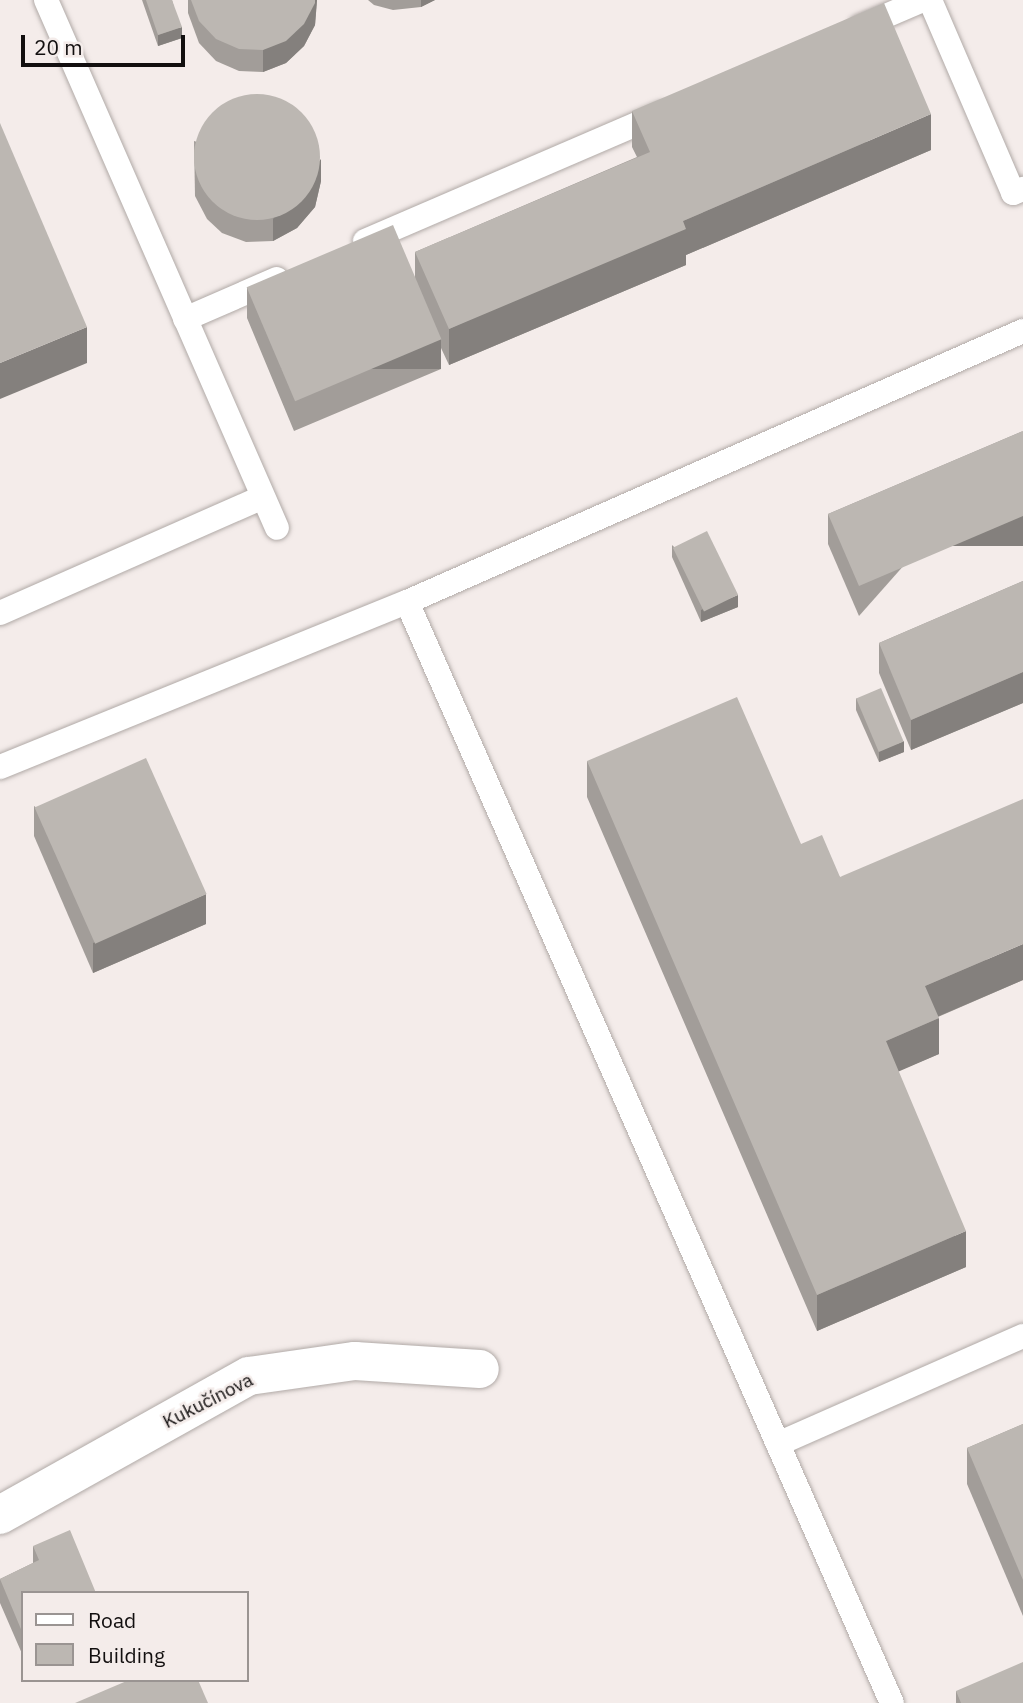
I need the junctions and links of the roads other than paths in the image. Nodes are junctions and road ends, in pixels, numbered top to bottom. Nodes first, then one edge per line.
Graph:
1 (47, 0) edge
2 (923, 0) edge
3 (930, 0) edge
4 (834, 38) edge
5 (681, 104) edge
6 (1023, 189) edge
7 (338, 253) edge
8 (300, 269) edge
9 (185, 319) junction
10 (1023, 331) edge
11 (263, 497) junction
12 (277, 528) dead end
13 (407, 602) junction
14 (0, 613) edge
15 (0, 767) edge
16 (1023, 1336) edge
17 (480, 1369) dead end
18 (778, 1444) junction
19 (0, 1515) edge
20 (892, 1703) edge

1 - 9 lane
2 - 4 lane
3 - 6 lane
5 - 7 lane
8 - 9 lane
9 - 11 lane
10 - 13 lane
11 - 12 lane
11 - 14 lane
13 - 15 lane
13 - 18 lane
16 - 18 lane
17 - 19 street, Kukučínova
18 - 20 lane

